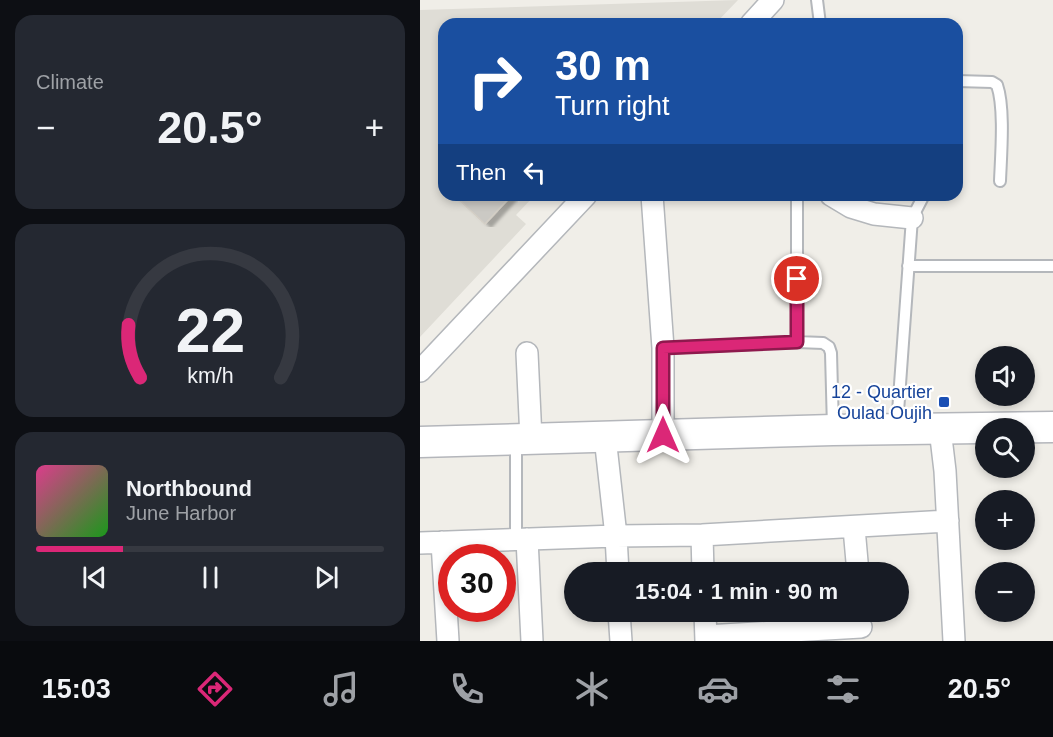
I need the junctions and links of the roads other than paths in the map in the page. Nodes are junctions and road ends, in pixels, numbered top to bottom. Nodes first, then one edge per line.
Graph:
1 (773, 0) edge
2 (817, 0) edge
3 (756, 18) edge
4 (819, 18) edge
5 (963, 81) edge
6 (1000, 181) dead end
7 (580, 201) edge
8 (652, 201) edge
9 (797, 201) edge
10 (841, 201) edge
11 (921, 201) edge
12 (912, 218) junction
13 (908, 266) junction
14 (1053, 266) edge
15 (797, 342) junction
16 (663, 348) junction
17 (429, 351) edge
18 (527, 353) dead end
19 (420, 371) edge
20 (1053, 427) edge
21 (940, 429) junction
22 (833, 430) junction
23 (897, 430) junction
24 (663, 435) junction
25 (605, 437) junction
26 (523, 440) junction
27 (420, 442) edge
28 (948, 521) junction
29 (854, 528) junction
30 (702, 535) junction
31 (616, 536) junction
32 (521, 539) junction
33 (442, 542) junction
34 (420, 543) edge
35 (617, 562) edge
36 (703, 562) edge
37 (857, 562) edge
38 (620, 622) edge
39 (705, 622) edge
40 (861, 627) edge
41 (706, 638) edge
42 (448, 641) edge
43 (532, 641) edge
44 (621, 641) edge
45 (954, 641) edge

1 - 3 street
2 - 4 lane
5 - 6 lane
7 - 17 street
8 - 16 street
9 - 15 lane
10 - 12 street
11 - 12 lane
12 - 13 lane
13 - 14 lane
13 - 23 lane
15 - 16 lane
15 - 22 lane
16 - 24 street
17 - 19 street
18 - 26 street
20 - 21 street
21 - 23 street
21 - 28 street
22 - 23 street
22 - 24 street
24 - 25 street
25 - 26 street
25 - 31 street
26 - 27 street
26 - 32 lane
28 - 29 street
28 - 45 street
29 - 30 street
29 - 37 street
30 - 31 street
30 - 36 street
31 - 32 street
31 - 35 street
32 - 33 street
32 - 43 street
33 - 34 street
33 - 42 street
38 - 44 street
39 - 41 street
40 - 41 street

